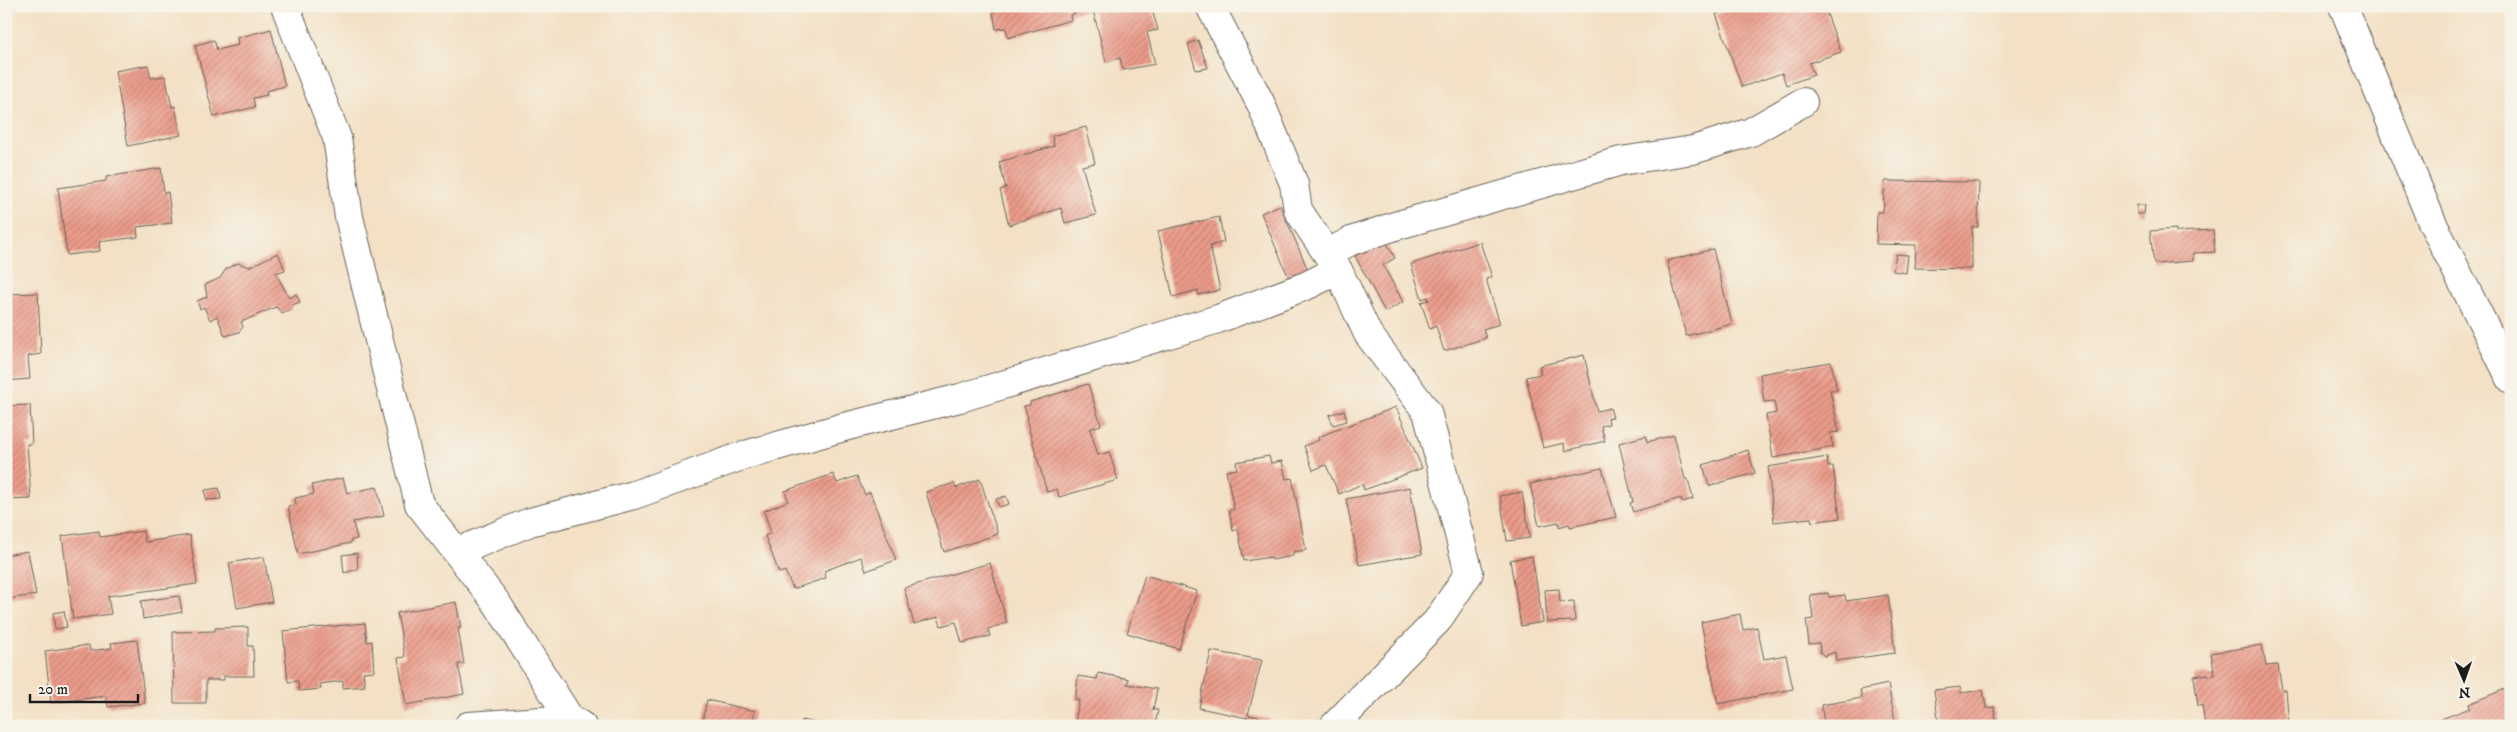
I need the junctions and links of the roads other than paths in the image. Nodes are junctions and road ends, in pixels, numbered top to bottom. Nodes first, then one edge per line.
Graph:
1 (285, 6) edge
2 (1210, 6) edge
3 (2343, 6) edge
4 (1804, 102) dead end
5 (1333, 262) junction
6 (2511, 379) edge
7 (457, 552) junction
8 (576, 722) edge
9 (468, 726) edge
10 (1334, 726) edge

1 - 7 street
2 - 5 street
3 - 6 street
4 - 5 street
5 - 7 street
5 - 10 street
7 - 8 street
8 - 9 street

